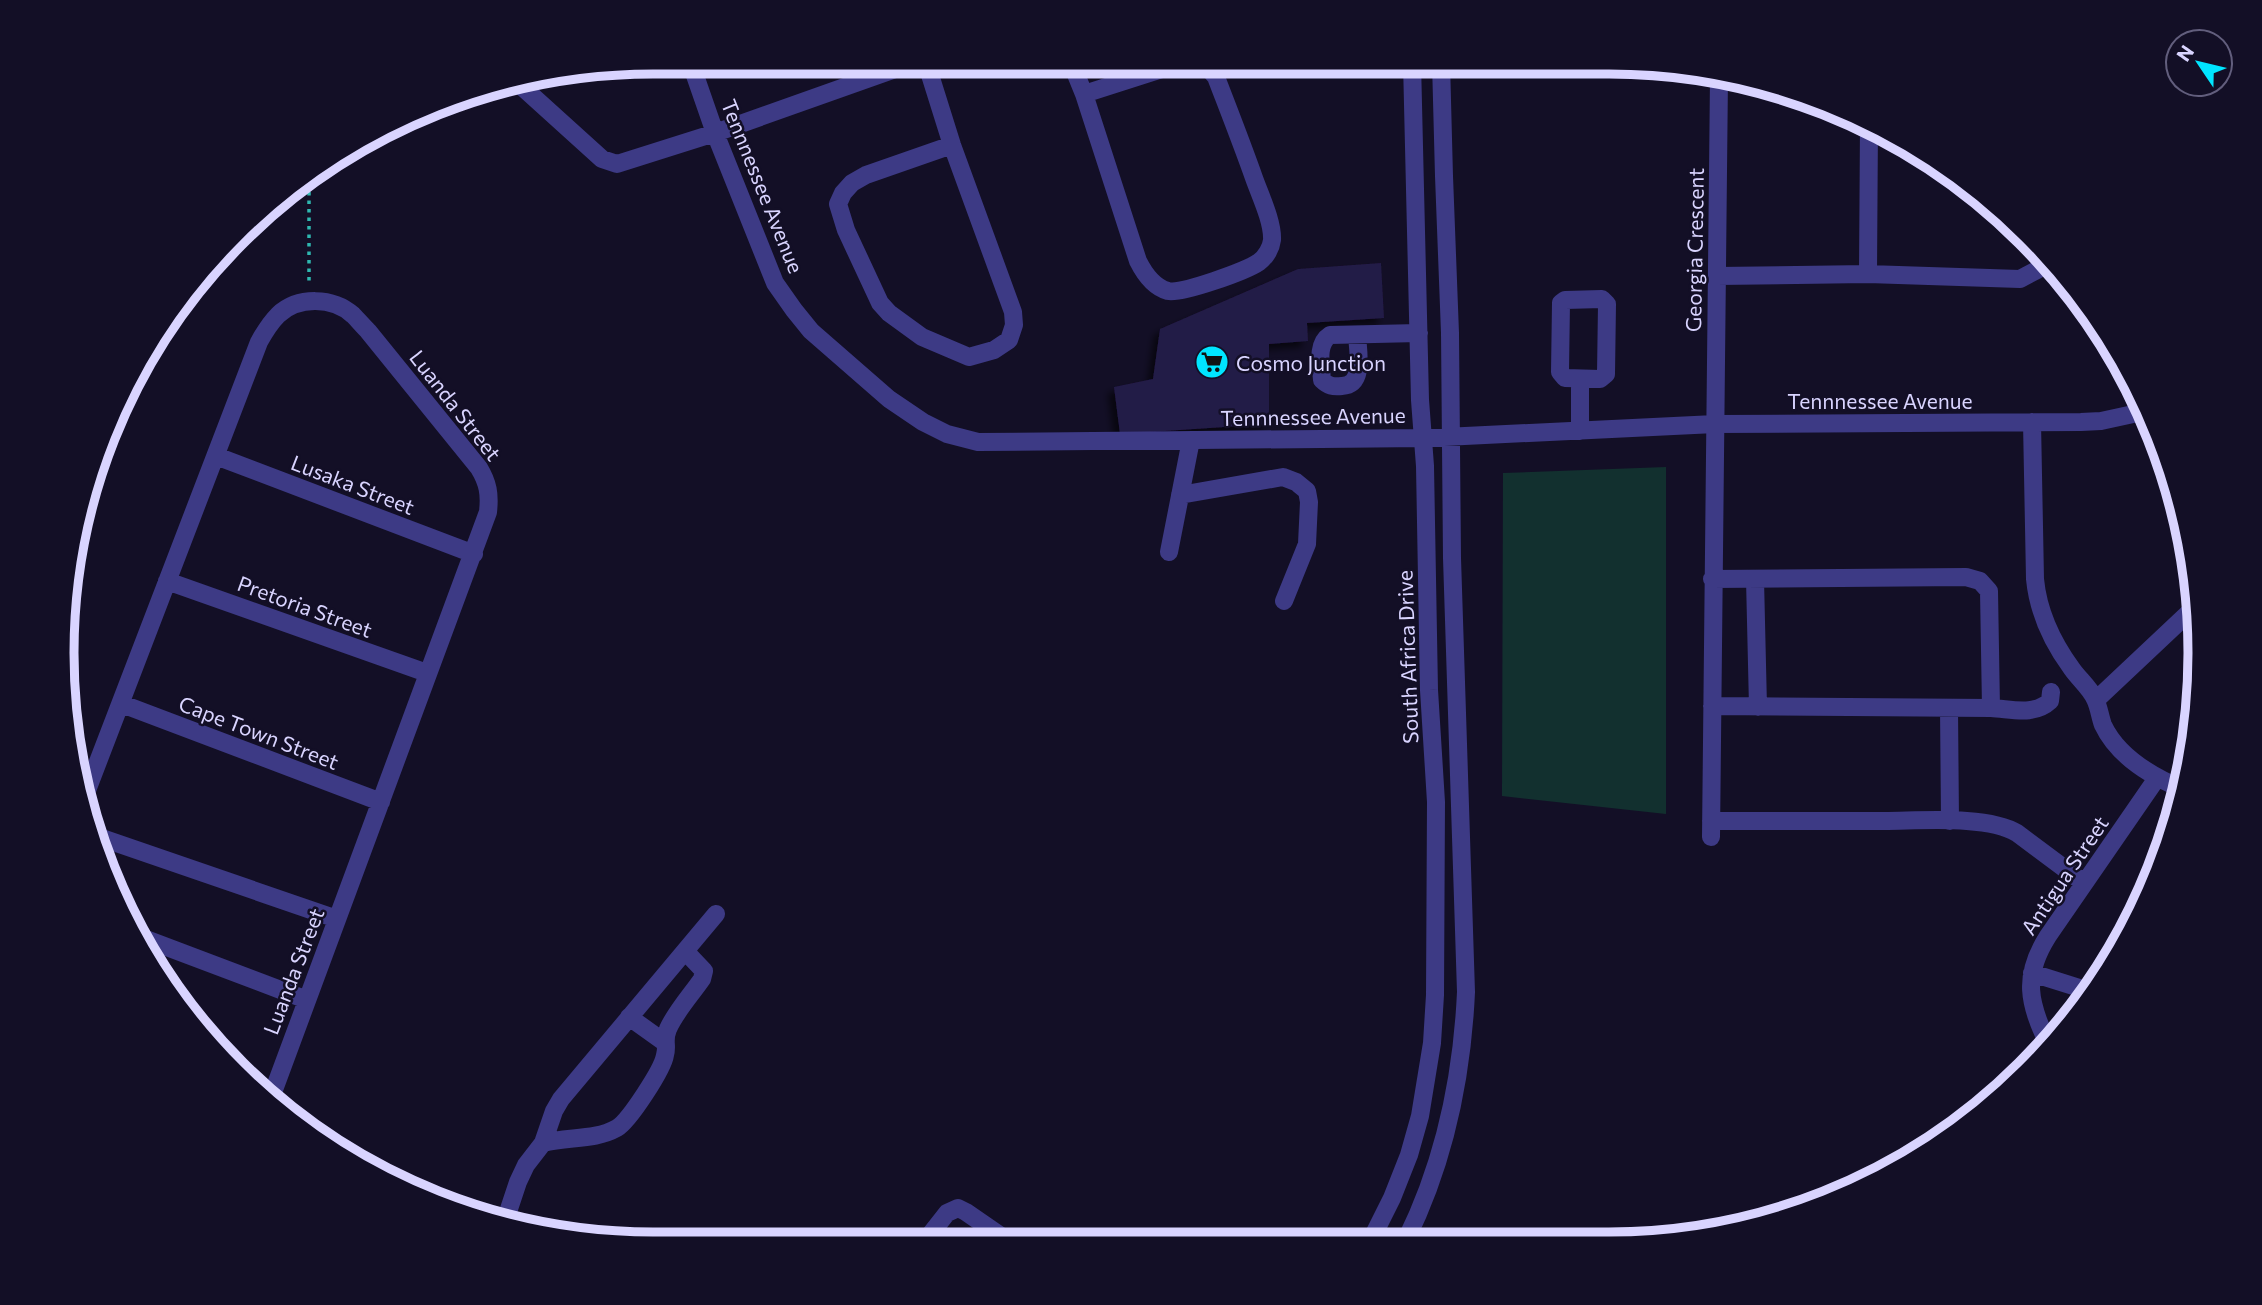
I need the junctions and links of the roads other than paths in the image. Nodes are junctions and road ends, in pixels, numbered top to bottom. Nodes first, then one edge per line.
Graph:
1 (695, 74) edge
2 (881, 74) edge
3 (930, 74) edge
4 (1075, 74) edge
5 (1146, 74) edge
6 (1213, 74) edge
7 (1412, 74) edge
8 (1441, 74) edge
9 (1719, 84) edge
10 (524, 88) edge
11 (1084, 94) junction
12 (715, 133) junction
13 (1869, 135) edge
14 (952, 145) junction
15 (2040, 265) edge
16 (1868, 274) junction
17 (1717, 276) junction
18 (1419, 333) junction
19 (1357, 335) dead end
20 (1580, 380) junction
21 (2136, 413) edge
22 (2032, 422) junction
23 (1715, 424) junction
24 (1580, 431) junction
25 (1451, 436) junction
26 (1424, 438) junction
27 (1191, 440) junction
28 (216, 456) junction
29 (1180, 495) junction
30 (1169, 552) dead end
31 (474, 554) junction
32 (1712, 579) junction
33 (1755, 579) junction
34 (167, 581) junction
35 (1284, 601) dead end
36 (2187, 614) edge
37 (427, 673) junction
38 (2051, 692) dead end
39 (2096, 700) junction
40 (122, 704) junction
41 (1712, 706) junction
42 (1758, 707) junction
43 (1949, 708) junction
44 (1991, 708) junction
45 (2157, 778) junction
46 (89, 785) edge
47 (2173, 785) edge
48 (381, 802) junction
49 (1950, 821) junction
50 (104, 839) edge
51 (2084, 883) junction
52 (716, 914) dead end
53 (337, 919) junction
54 (150, 941) edge
55 (685, 951) junction
56 (2032, 973) junction
57 (2081, 988) edge
58 (307, 1000) junction
59 (629, 1017) junction
60 (2044, 1035) edge
61 (664, 1042) junction
62 (274, 1090) edge
63 (543, 1143) junction
64 (508, 1213) edge
65 (933, 1232) edge
66 (994, 1232) edge
67 (1375, 1232) edge
68 (1409, 1232) edge

1 - 12 street, Tennnessee Avenue
2 - 12 street
3 - 14 street
4 - 11 street
5 - 11 street
6 - 11 street
7 - 18 street, South Africa Drive
8 - 25 street
9 - 17 street, Georgia Crescent
10 - 12 street
12 - 27 street, Tennnessee Avenue
13 - 16 street
14 - 14 street
15 - 16 street
16 - 17 street
17 - 23 street, Georgia Crescent
18 - 19 street
18 - 26 street, South Africa Drive
20 - 20 street
20 - 24 street
21 - 22 street, Tennnessee Avenue
22 - 23 street, Tennnessee Avenue
22 - 39 street
23 - 24 street, Tennnessee Avenue
23 - 32 street, Georgia Crescent
24 - 25 street, Tennnessee Avenue
25 - 26 street, Tennnessee Avenue
25 - 68 street
26 - 27 street, Tennnessee Avenue
26 - 67 street, South Africa Drive
27 - 29 street
28 - 31 street, Lusaka Street
28 - 31 street, Luanda Street
28 - 34 street
29 - 30 street
29 - 35 street
31 - 37 street, Luanda Street
32 - 33 street
32 - 41 street, Georgia Crescent
33 - 42 street
33 - 44 street
34 - 37 street, Pretoria Street
34 - 40 street
36 - 39 street
37 - 48 street, Luanda Street
38 - 44 street
39 - 45 street
40 - 46 street
40 - 48 street, Cape Town Street
41 - 42 street
41 - 49 street, Georgia Crescent
42 - 43 street
43 - 44 street
43 - 49 street
45 - 47 street
45 - 51 street, Antigua Street
48 - 53 street, Luanda Street
49 - 51 street
50 - 53 street
51 - 56 street, Antigua Street
52 - 55 street
53 - 58 street, Luanda Street
54 - 58 street
55 - 59 street
55 - 61 street
56 - 57 street
56 - 60 street, Antigua Street
58 - 62 street, Luanda Street
59 - 61 street
59 - 63 street
61 - 63 street
63 - 64 street
65 - 66 street

